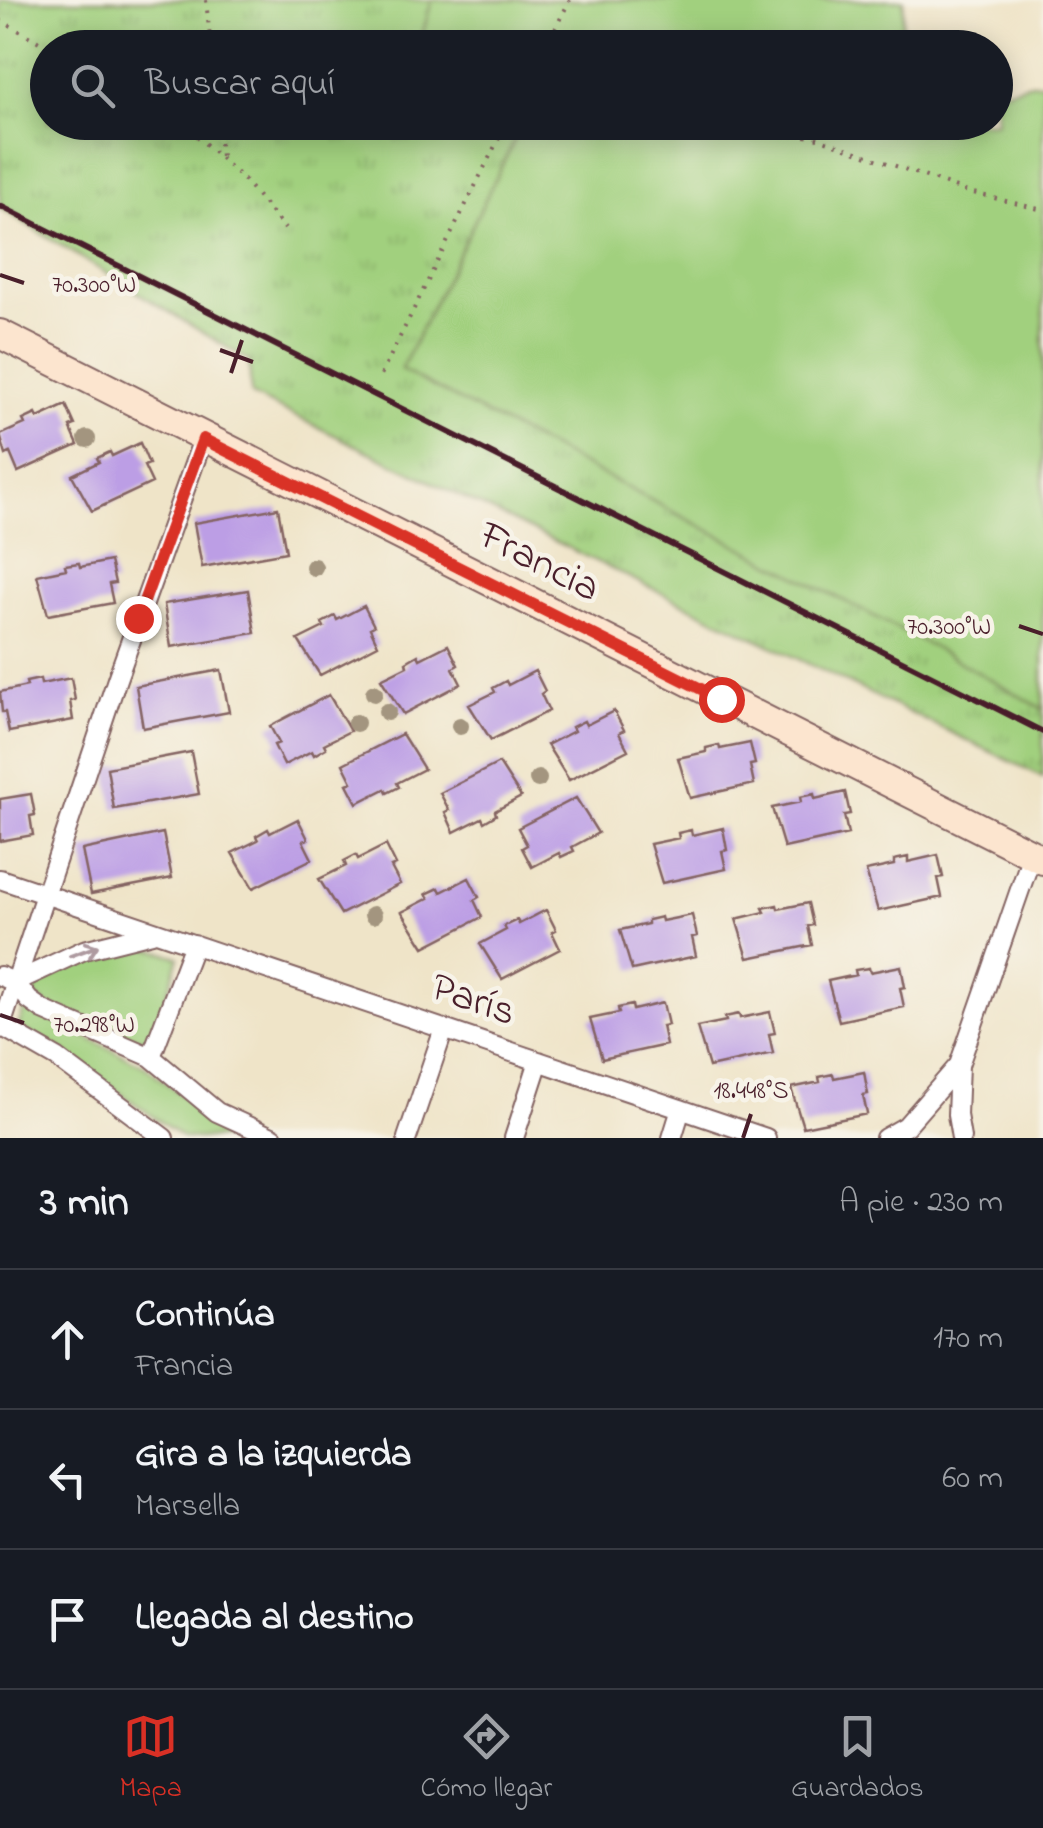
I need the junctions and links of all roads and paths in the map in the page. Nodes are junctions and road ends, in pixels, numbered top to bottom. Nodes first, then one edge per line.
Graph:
1 (206, 0) edge
2 (570, 0) edge
3 (0, 20) edge
4 (209, 30) edge
5 (554, 30) edge
6 (30, 37) edge
7 (202, 140) edge
8 (220, 140) edge
9 (498, 140) edge
10 (824, 140) edge
11 (221, 157) junction
12 (1043, 210) edge
13 (285, 228) dead end
14 (0, 334) edge
15 (381, 375) dead end
16 (203, 439) junction
17 (1037, 858) edge
18 (0, 880) edge
19 (44, 894) junction
20 (158, 932) junction
21 (194, 944) junction
22 (7, 979) edge
23 (0, 1028) edge
24 (444, 1028) junction
25 (151, 1057) junction
26 (538, 1061) junction
27 (959, 1065) junction
28 (681, 1110) junction
29 (164, 1138) edge
30 (274, 1138) edge
31 (407, 1138) edge
32 (514, 1138) edge
33 (672, 1138) edge
34 (766, 1138) edge
35 (885, 1138) edge
36 (961, 1138) edge

1 - 4 path
2 - 5 path
3 - 6 path
7 - 11 path
8 - 11 path
9 - 15 path
10 - 12 path
11 - 13 path
14 - 16 street, Francia
16 - 17 street, Francia
16 - 19 street
17 - 27 street
18 - 19 street, París
19 - 20 street, París
19 - 22 street
20 - 21 street, París
22 -> 20 street
21 - 24 street, París
21 - 25 street
22 - 23 street
22 - 25 street
23 - 29 street
24 - 26 street, París
24 - 31 street
25 - 30 street
26 - 28 street, París
26 - 32 street
27 - 35 street
27 - 36 street
28 - 33 street
28 - 34 street, París

